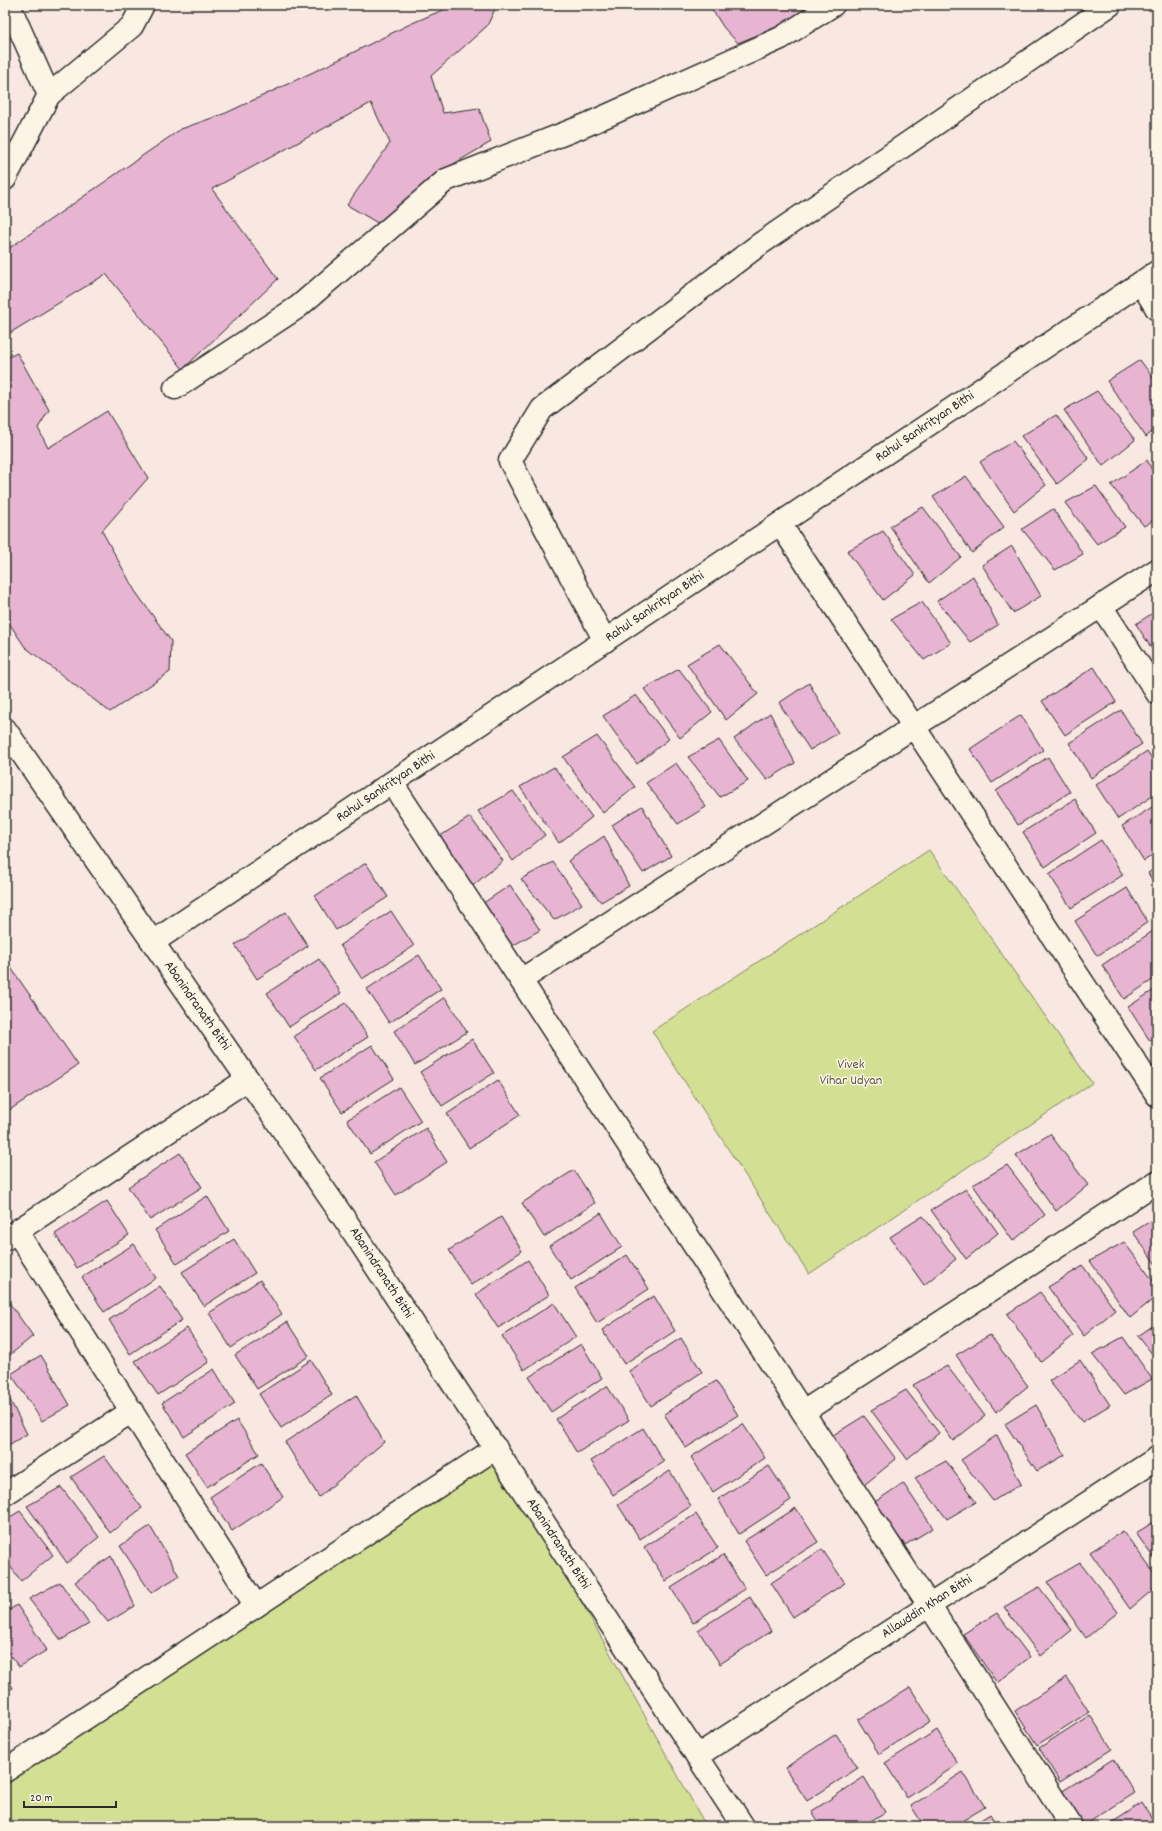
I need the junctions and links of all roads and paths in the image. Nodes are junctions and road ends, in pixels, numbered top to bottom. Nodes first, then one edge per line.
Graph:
1 (9, 5) edge
2 (143, 5) edge
3 (833, 5) edge
4 (1110, 5) edge
5 (49, 95) junction
6 (5, 179) edge
7 (1149, 278) edge
8 (1157, 309) edge
9 (175, 388) dead end
10 (780, 524) junction
11 (1157, 570) edge
12 (1101, 606) junction
13 (605, 641) junction
14 (1157, 693) edge
15 (914, 727) junction
16 (5, 729) edge
17 (392, 783) junction
18 (153, 942) junction
19 (521, 980) junction
20 (248, 1079) junction
21 (1157, 1095) edge
22 (1157, 1182) edge
23 (11, 1235) edge
24 (132, 1411) junction
25 (803, 1412) junction
26 (496, 1448) junction
27 (1157, 1458) edge
28 (5, 1494) edge
29 (256, 1606) junction
30 (930, 1606) junction
31 (697, 1756) junction
32 (5, 1771) edge
33 (743, 1826) edge
34 (1071, 1826) edge

1 - 5 street
2 - 5 street
3 - 9 street
4 - 13 street
5 - 6 street
7 - 8 street
7 - 10 street, Rahul Sankrityan Bithi
10 - 13 street, Rahul Sankrityan Bithi
10 - 15 street
11 - 12 street
12 - 14 street
12 - 15 street
13 - 17 street, Rahul Sankrityan Bithi
15 - 19 street
15 - 21 street
16 - 18 street, Abanindranath Bithi
17 - 18 street, Rahul Sankrityan Bithi
17 - 19 street
18 - 20 street, Abanindranath Bithi
19 - 25 street
20 - 23 street
20 - 26 street, Abanindranath Bithi
22 - 25 street
23 - 24 street
24 - 28 street
24 - 29 street
25 - 30 street
26 - 29 street
26 - 31 street, Abanindranath Bithi
27 - 30 street, Allauddin Khan Bithi
29 - 32 street
30 - 31 street, Allauddin Khan Bithi
30 - 34 street
31 - 33 street, Abanindranath Bithi

